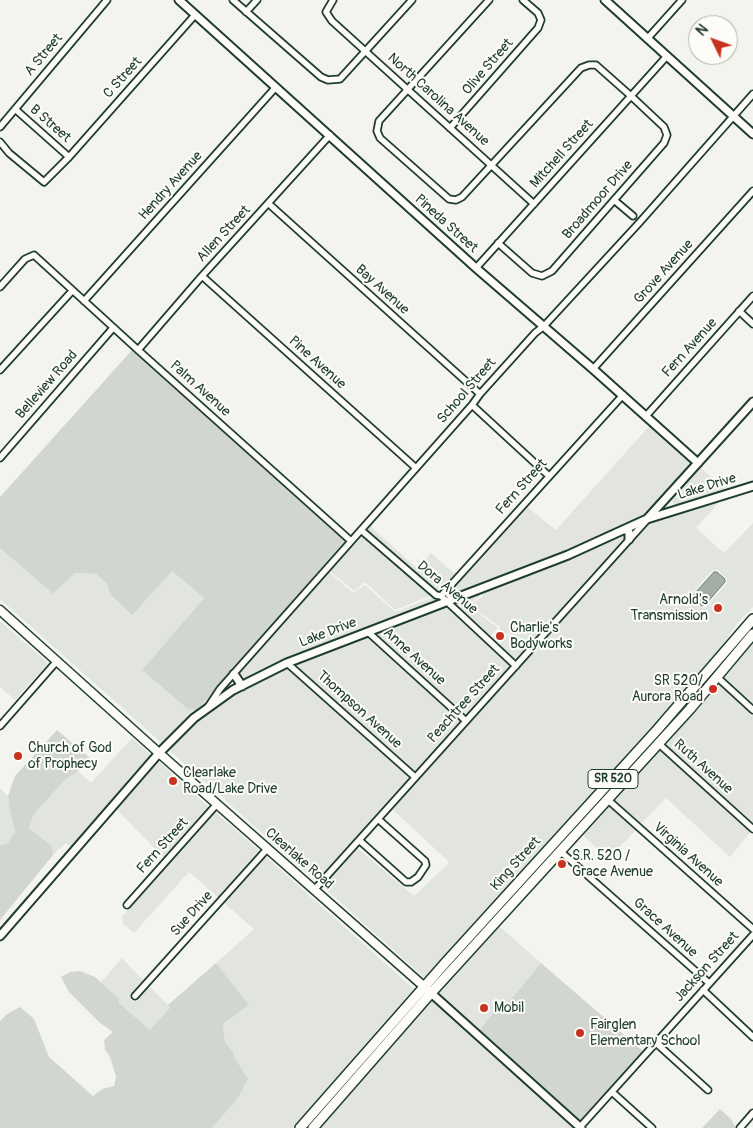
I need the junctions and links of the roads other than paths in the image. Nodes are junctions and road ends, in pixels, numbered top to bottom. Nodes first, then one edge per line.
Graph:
1 (107, 0) edge
2 (179, 0) edge
3 (233, 0) edge
4 (257, 0) edge
5 (333, 0) edge
6 (412, 0) edge
7 (488, 0) edge
8 (523, 0) edge
9 (605, 0) edge
10 (682, 0) edge
11 (246, 12) junction
12 (195, 15) junction
13 (648, 38) junction
14 (366, 51) junction
15 (667, 56) junction
16 (276, 87) junction
17 (407, 90) junction
18 (753, 94) edge
19 (631, 96) junction
20 (15, 109) junction
21 (733, 116) junction
22 (0, 128) edge
23 (450, 128) junction
24 (753, 134) edge
25 (330, 135) junction
26 (0, 142) edge
27 (69, 157) junction
28 (492, 166) junction
29 (753, 192) edge
30 (614, 200) junction
31 (269, 204) junction
32 (534, 204) junction
33 (634, 216) dead end
34 (498, 243) junction
35 (476, 268) junction
36 (202, 276) junction
37 (0, 287) edge
38 (72, 290) junction
39 (753, 296) edge
40 (84, 301) junction
41 (739, 311) junction
42 (753, 324) edge
43 (544, 326) junction
44 (113, 328) junction
45 (138, 350) junction
46 (594, 369) junction
47 (0, 370) edge
48 (480, 394) junction
49 (622, 395) junction
50 (753, 402) edge
51 (472, 405) junction
52 (646, 416) junction
53 (0, 458) edge
54 (698, 463) junction
55 (416, 468) junction
56 (549, 476) junction
57 (753, 486) edge
58 (668, 497) junction
59 (680, 509) junction
60 (647, 519) junction
61 (361, 530) junction
62 (623, 530) junction
63 (629, 539) junction
64 (351, 541) junction
65 (444, 596) junction
66 (0, 610) edge
67 (753, 619) edge
68 (753, 627) edge
69 (368, 632) junction
70 (753, 634) edge
71 (736, 640) junction
72 (57, 661) junction
73 (287, 663) junction
74 (516, 666) junction
75 (234, 674) junction
76 (717, 677) junction
77 (242, 686) junction
78 (206, 708) junction
79 (753, 710) edge
80 (466, 721) junction
81 (0, 726) edge
82 (658, 743) junction
83 (159, 754) junction
84 (415, 777) junction
85 (604, 796) junction
86 (217, 804) junction
87 (378, 819) junction
88 (753, 829) edge
89 (359, 840) junction
90 (268, 848) junction
91 (560, 851) junction
92 (550, 862) junction
93 (315, 889) junction
94 (127, 905) dead end
95 (753, 929) edge
96 (753, 935) edge
97 (0, 936) edge
98 (751, 942) edge
99 (709, 983) junction
100 (427, 990) junction
101 (703, 990) junction
102 (135, 996) dead end
103 (753, 1037) edge
104 (656, 1043) junction
105 (341, 1089) junction
106 (708, 1090) dead end
107 (612, 1092) junction
108 (753, 1113) edge
109 (300, 1128) edge
110 (313, 1128) edge
111 (580, 1128) edge
112 (652, 1128) edge
113 (740, 1128) edge

1 - 20 street, A Street
2 - 12 street, Pineda Street
3 - 11 street
4 - 11 street
5 - 14 street, North Carolina Avenue
6 - 14 street
7 - 17 street
8 - 23 street, Olive Street
9 - 13 street
10 - 13 street
11 - 14 street
12 - 16 street, Pineda Street
12 - 27 street, C Street
13 - 15 street
14 - 17 street, North Carolina Avenue
15 - 19 street, Mitchell Street
15 - 21 street
16 - 25 street, Pineda Street
16 - 40 street, Hendry Avenue
17 - 23 street, North Carolina Avenue
17 - 28 street
18 - 21 street, School Street
19 - 28 street
19 - 30 street, Broadmoor Drive
19 - 32 street, Mitchell Street
20 - 22 street, A Street
20 - 27 street, B Street
21 - 24 street
21 - 43 street, School Street
23 - 28 street, North Carolina Avenue
25 - 31 street, Allen Street
25 - 35 street, Pineda Street
26 - 27 street, C Street
28 - 32 street, North Carolina Avenue
29 - 46 street, Grove Avenue
30 - 33 street
30 - 34 street, Broadmoor Drive
31 - 36 street, Allen Street
31 - 48 street, Bay Avenue
32 - 34 street, Mitchell Street
34 - 35 street, Mitchell Street
35 - 43 street, Pineda Street
36 - 45 street, Allen Street
36 - 55 street, Pine Avenue
37 - 38 street, Palm Avenue
38 - 40 street, Palm Avenue
38 - 47 street
39 - 41 street, Fern Avenue
40 - 44 street, Palm Avenue
41 - 42 street
41 - 52 street, Fern Avenue
43 - 46 street, Pineda Street
43 - 48 street, School Street
44 - 45 street, Palm Avenue
44 - 53 street, Belleview Road
45 - 64 street, Palm Avenue
46 - 49 street, Pineda Street
48 - 51 street, School Street
49 - 52 street, Pineda Street
49 - 56 street, Fern Street
50 - 54 street, Peachtree Street
51 - 55 street, School Street
51 - 56 street
52 - 54 street, Pineda Street
54 - 58 street, Peachtree Street
55 - 61 street, School Street
56 - 65 street, Fern Street
57 - 59 street, Lake Drive
58 - 59 street
58 - 60 street, Peachtree Street
59 - 60 street, Lake Drive
60 - 62 street, Lake Drive
60 - 63 street, Peachtree Street
61 - 64 street, School Street
61 - 65 street, Dora Avenue
62 - 63 street
62 - 65 street, Lake Drive
63 - 74 street, Peachtree Street
64 - 75 street, School Street
65 - 69 street, Lake Drive
65 - 74 street, Dora Avenue
66 - 72 main road, Clearlake Road
67 - 71 main road, King Street / SR 520
68 - 70 main road
69 - 73 street, Lake Drive
69 - 80 street, Anne Avenue
70 - 76 main road, King Street / SR 520
71 - 76 main road
71 - 85 main road, King Street / SR 520
72 - 81 street
72 - 83 main road, Clearlake Road
73 - 77 street, Lake Drive
73 - 84 street, Thompson Avenue
74 - 80 street, Peachtree Street
75 - 77 street
75 - 78 street, School Street
76 - 79 street
76 - 82 main road, King Street / SR 520
77 - 78 street, Lake Drive
78 - 83 street, Lake Drive
80 - 84 street, Peachtree Street
82 - 85 main road, King Street / SR 520
82 - 88 street, Ruth Avenue
83 - 86 main road, Clearlake Road
83 - 97 street, Lake Drive
84 - 87 street, Peachtree Street
85 - 91 main road, King Street / SR 520
85 - 92 main road
85 - 95 street, Virginia Avenue
85 - 100 main road, King Street / SR 520
86 - 90 main road, Clearlake Road
86 - 94 street, Fern Street
87 - 89 street, Peachtree Street
87 - 89 street
89 - 93 street, Peachtree Street
90 - 93 main road, Clearlake Road
90 - 102 street, Sue Drive
91 - 92 main road, King Street / SR 520
91 - 99 street, Grace Avenue
92 - 100 main road, King Street / SR 520
93 - 100 main road, Clearlake Road
96 - 98 street, Jackson Street
98 - 99 street, Jackson Street
99 - 101 street, Jackson Street
100 - 105 main road, King Street / SR 520
100 - 111 street, Clearlake Road
101 - 103 street
101 - 104 street, Jackson Street
104 - 106 street
104 - 107 street, Jackson Street
105 - 109 main road, King Street / SR 520
105 - 110 main road, King Street / SR 520
107 - 111 street, Jackson Street
107 - 112 street
108 - 113 street

